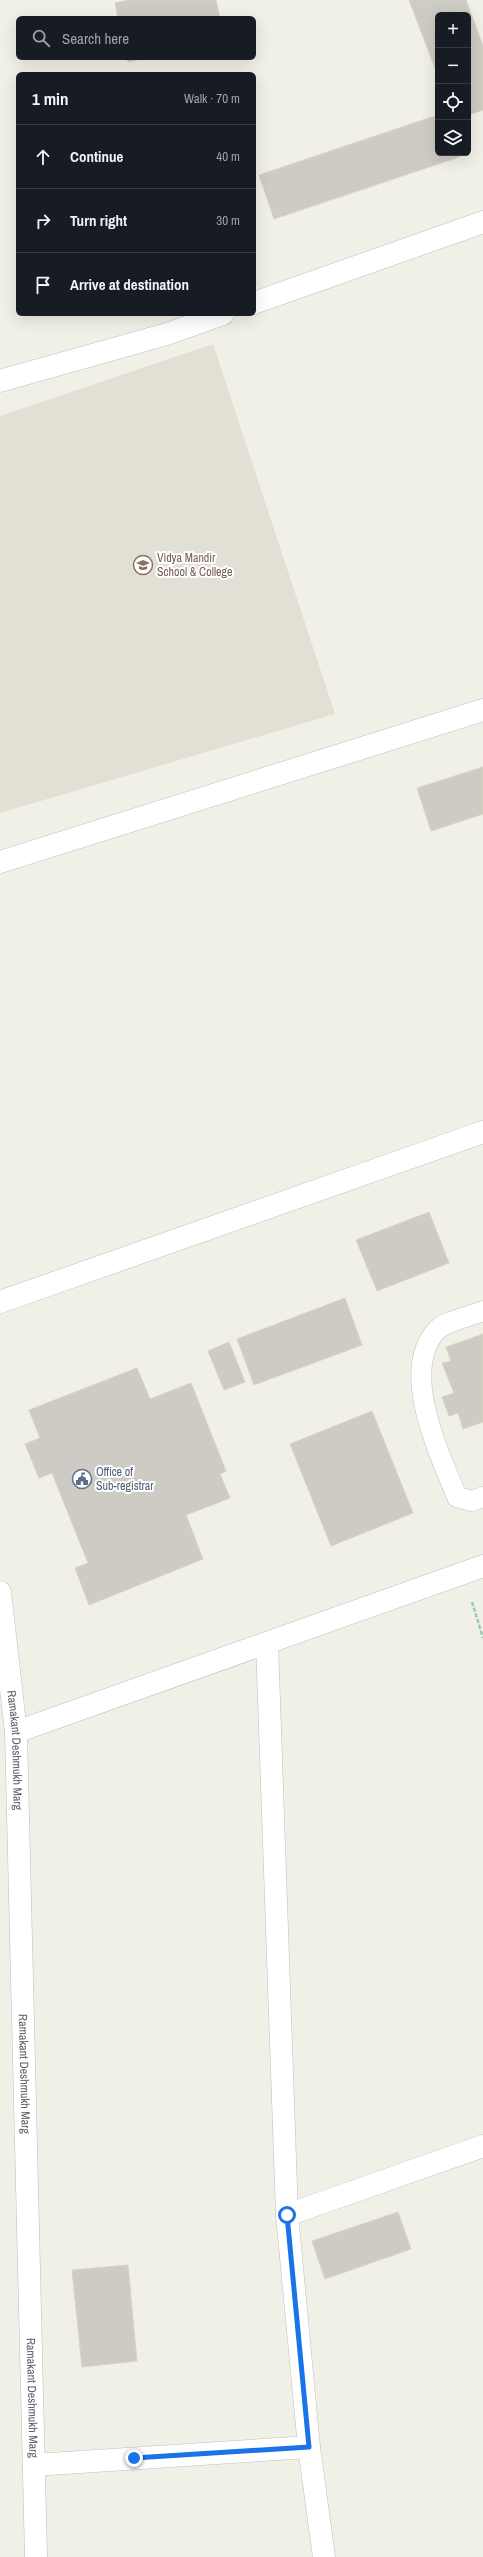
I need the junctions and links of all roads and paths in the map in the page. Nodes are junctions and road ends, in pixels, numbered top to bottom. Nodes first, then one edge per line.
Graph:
1 (483, 222) edge
2 (256, 302) edge
3 (218, 316) edge
4 (0, 381) edge
5 (483, 710) edge
6 (0, 862) edge
7 (483, 1132) edge
8 (0, 1302) edge
9 (483, 1311) edge
10 (483, 1497) edge
11 (483, 1566) edge
12 (462, 1573) junction
13 (0, 1592) edge
14 (483, 1638) edge
15 (268, 1643) junction
16 (16, 1732) junction
17 (483, 2146) edge
18 (287, 2215) junction
19 (309, 2447) junction
20 (34, 2465) junction
21 (36, 2557) edge
22 (324, 2557) edge

1 - 2 street
3 - 4 street
5 - 6 street
7 - 8 street
9 - 10 lane
11 - 12 street
12 - 14 path
12 - 15 street
13 - 16 street, Ramakant Deshmukh Marg
15 - 16 street
15 - 18 street
16 - 20 street, Ramakant Deshmukh Marg
17 - 18 street
18 - 19 street
19 - 20 street
19 - 22 street
20 - 21 street, Ramakant Deshmukh Marg

